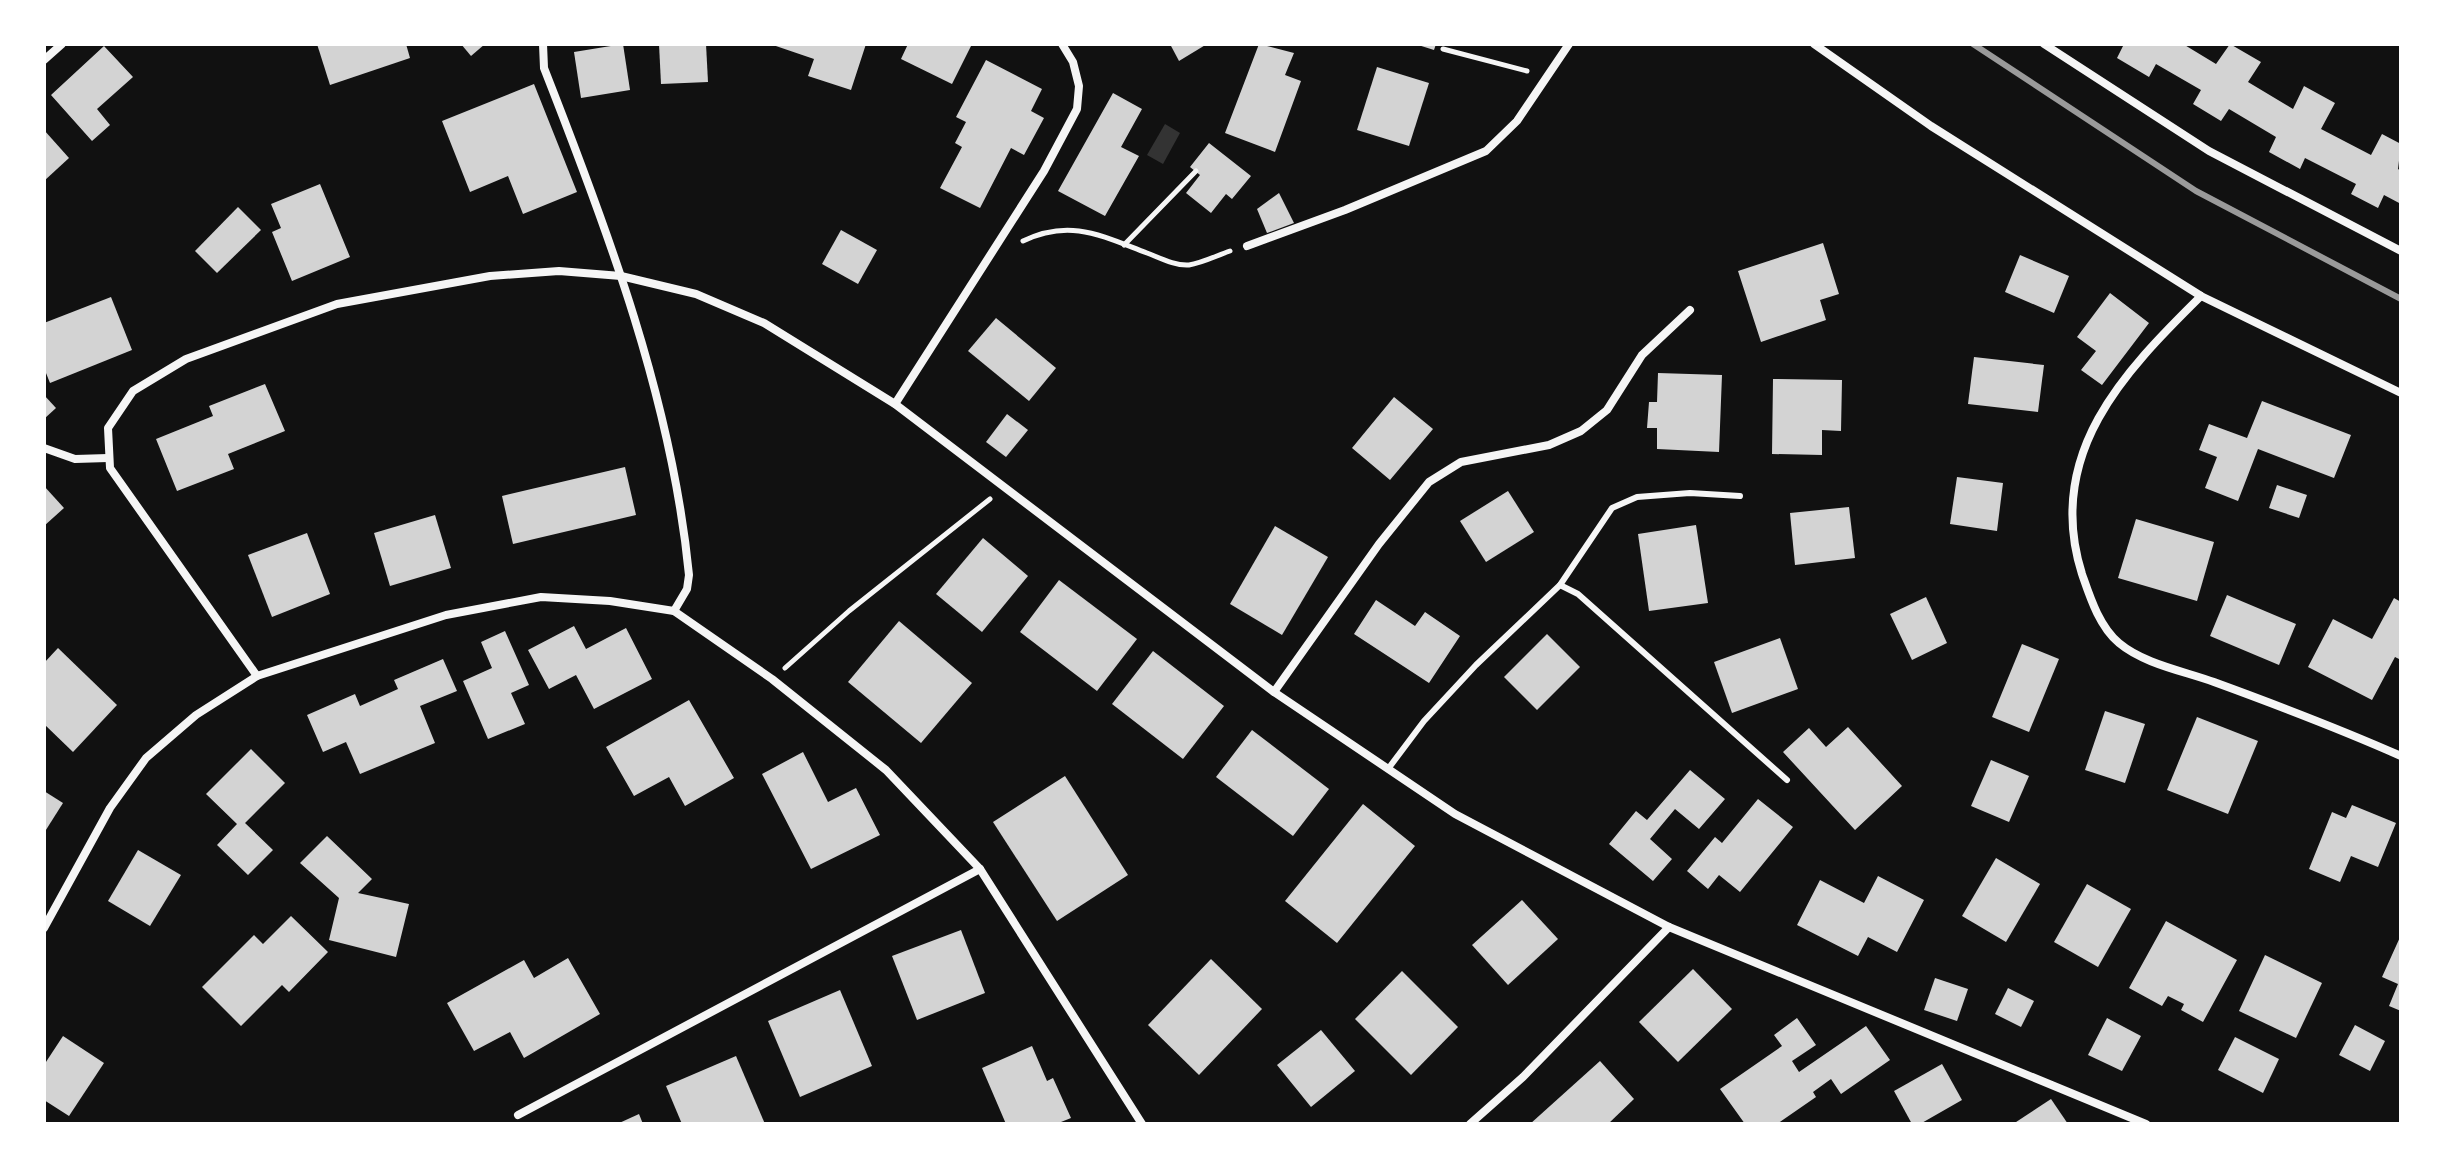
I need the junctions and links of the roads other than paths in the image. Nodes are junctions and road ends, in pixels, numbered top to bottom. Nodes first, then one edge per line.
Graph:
1 (62, 44) edge
2 (543, 44) edge
3 (1062, 44) edge
4 (1569, 44) edge
5 (1814, 44) edge
6 (2044, 44) edge
7 (44, 60) edge
8 (1247, 246) road end
9 (2401, 251) edge
10 (621, 276) junction
11 (2201, 296) junction
12 (1690, 310) dead end
13 (2401, 393) edge
14 (895, 404) junction
15 (44, 448) edge
16 (108, 458) junction
17 (1740, 496) dead end
18 (1560, 585) junction
19 (674, 611) junction
20 (257, 676) junction
21 (1274, 692) junction
22 (2401, 756) edge
23 (1388, 769) junction
24 (1787, 780) dead end
25 (980, 869) junction
26 (1669, 927) junction
27 (44, 928) edge
28 (518, 1115) dead end
29 (1142, 1124) edge
30 (1470, 1124) edge
31 (2146, 1124) edge

1 - 7 street
2 - 10 street
3 - 14 street
4 - 8 street
5 - 11 street
6 - 9 street
10 - 14 street
10 - 16 street
10 - 19 street
11 - 13 street
11 - 22 street
12 - 21 street
14 - 21 street
15 - 16 street
16 - 20 street
17 - 18 lane
18 - 23 lane
18 - 24 lane
19 - 20 street
19 - 25 street
20 - 27 street
21 - 23 street
23 - 26 street
25 - 28 street
25 - 29 street
26 - 30 street
26 - 31 street

